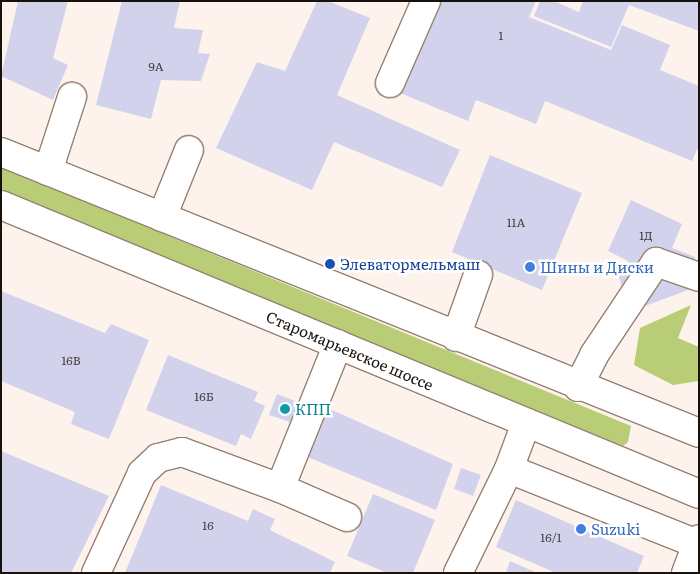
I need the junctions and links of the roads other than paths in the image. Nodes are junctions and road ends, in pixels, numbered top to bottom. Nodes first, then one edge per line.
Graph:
1 (426, 1) edge
2 (390, 83) dead end
3 (72, 97) dead end
4 (189, 150) dead end
5 (1, 152) edge
6 (48, 170) junction
7 (1, 205) edge
8 (162, 217) junction
9 (478, 276) dead end
10 (699, 277) edge
11 (456, 337) junction
12 (338, 344) junction
13 (578, 387) junction
14 (526, 423) junction
15 (699, 433) edge
16 (509, 469) junction
17 (280, 488) junction
18 (699, 494) edge
19 (347, 518) dead end
20 (698, 542) edge
21 (96, 573) edge
22 (458, 573) edge
23 (686, 573) edge

1 - 2 main road
3 - 6 main road
4 - 8 main road
5 - 6 main road
6 - 8 main road
7 - 12 main road, Старомарьевское шоссе
8 - 11 main road
9 - 11 main road
10 - 13 main road
11 - 13 main road
12 - 14 main road, Старомарьевское шоссе
12 - 17 main road
13 - 15 main road
14 - 16 main road
14 - 18 main road, Старомарьевское шоссе
16 - 20 main road
16 - 22 main road
17 - 19 main road
17 - 21 main road
20 - 23 main road

